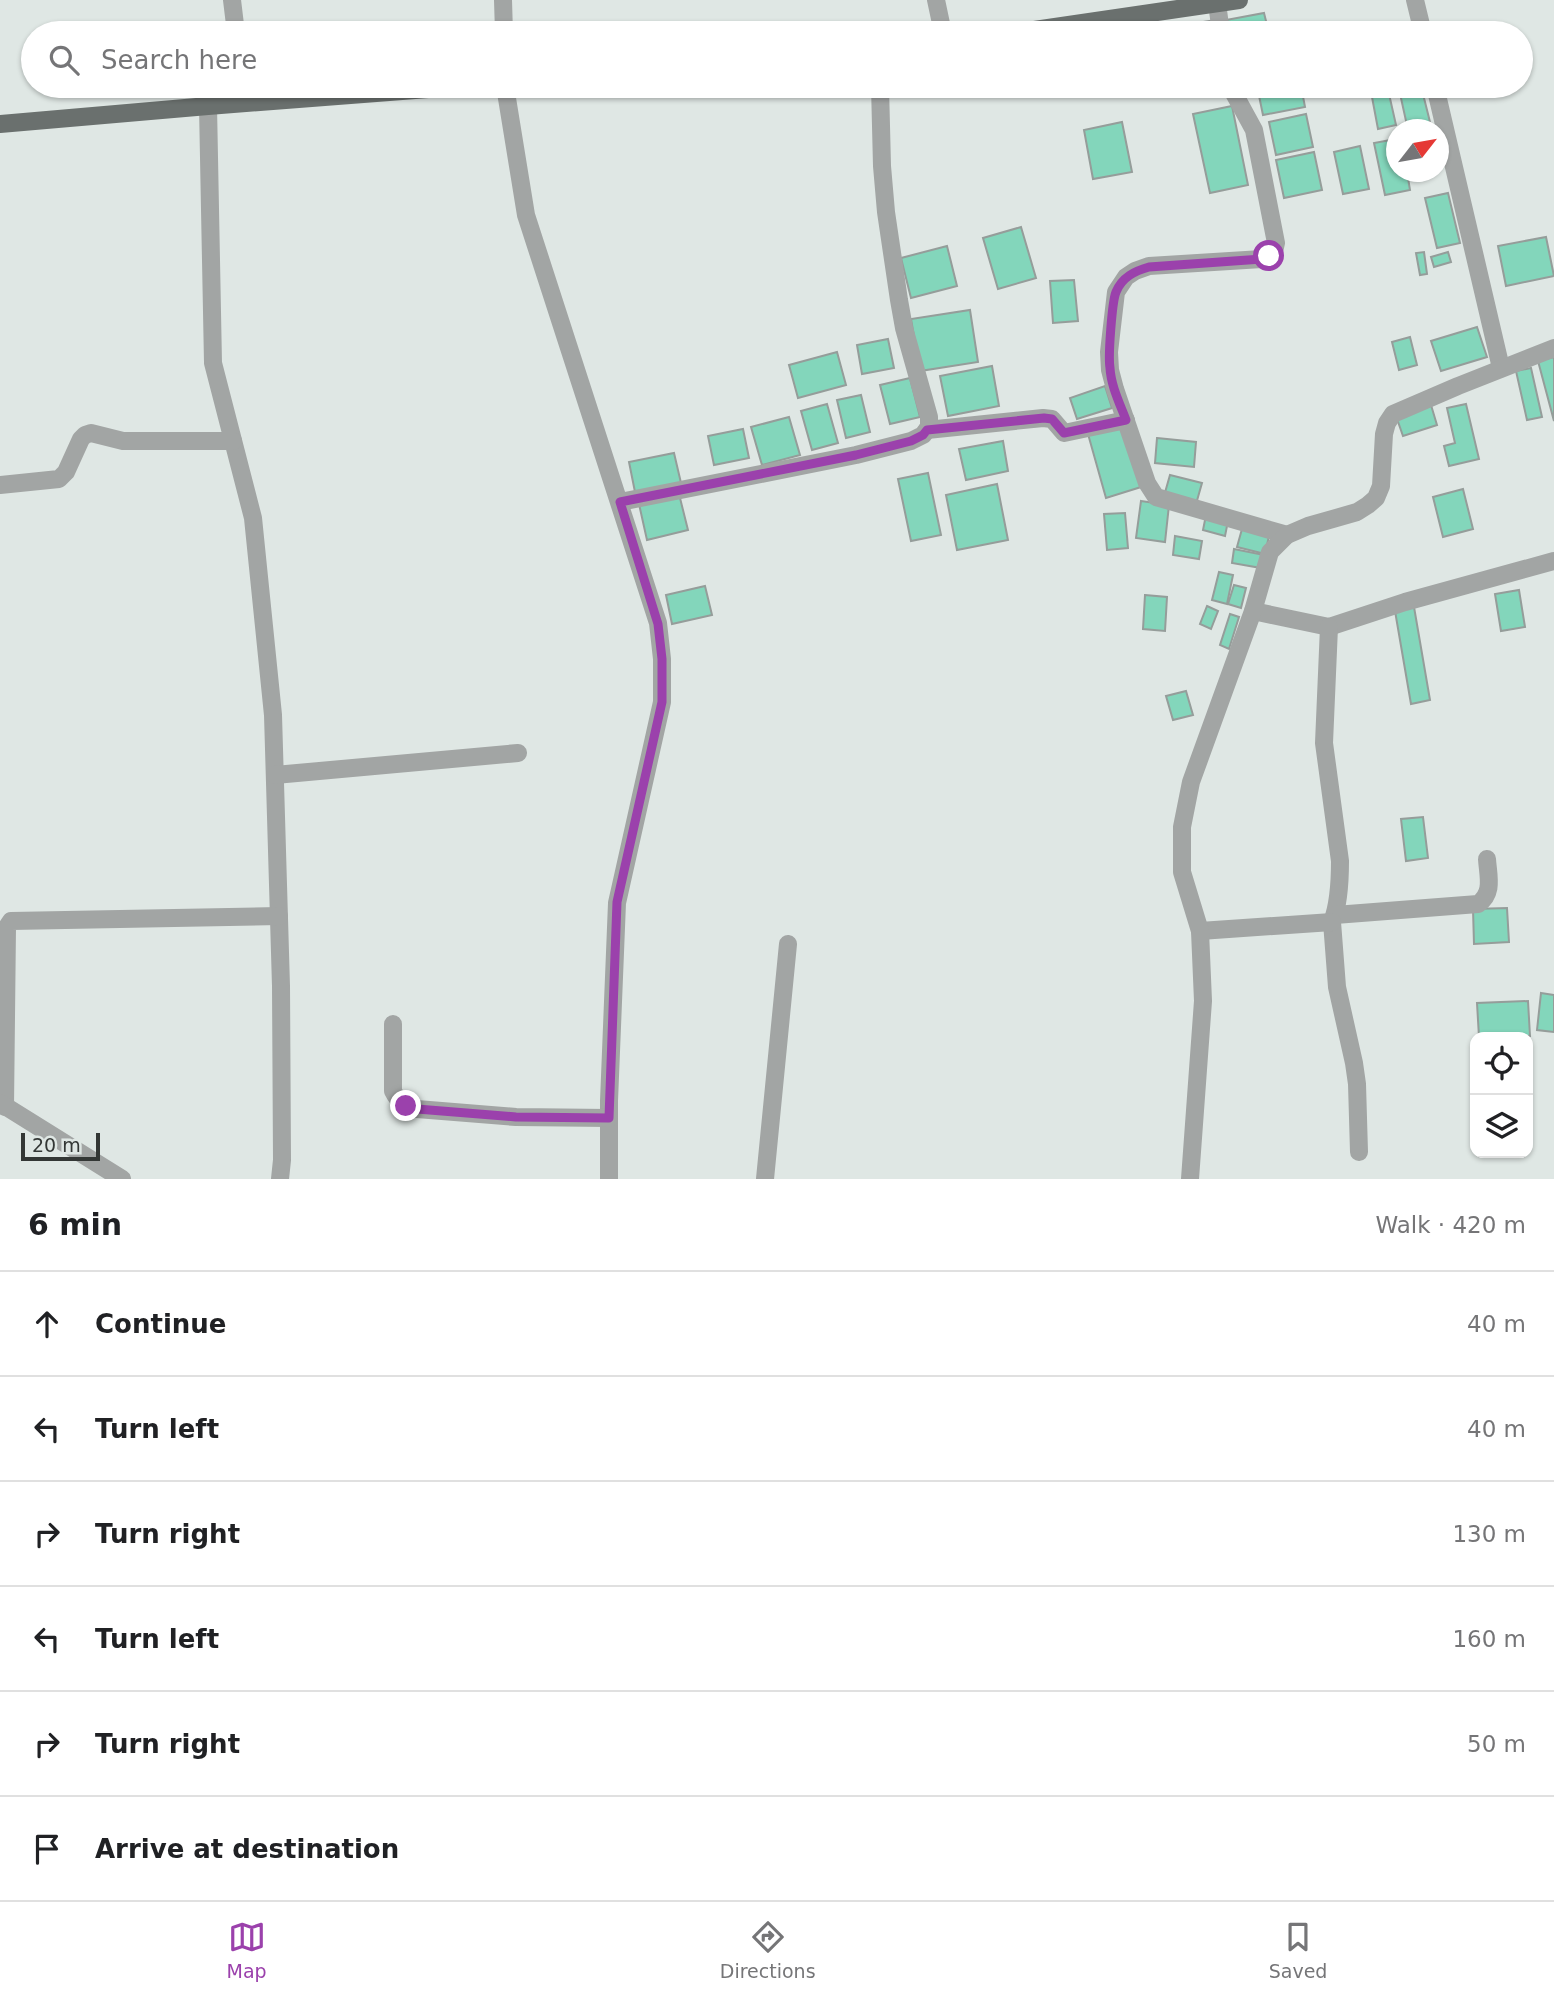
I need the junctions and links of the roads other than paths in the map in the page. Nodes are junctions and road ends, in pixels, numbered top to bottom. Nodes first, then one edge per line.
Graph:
1 (232, 0) edge
2 (503, 0) edge
3 (936, 0) edge
4 (1239, 0) edge
5 (1415, 0) edge
6 (1217, 3) junction
7 (235, 21) edge
8 (504, 21) edge
9 (940, 21) edge
10 (1095, 21) edge
11 (1219, 21) edge
12 (1420, 21) edge
13 (231, 98) edge
14 (507, 98) edge
15 (880, 98) edge
16 (1237, 98) edge
17 (1438, 98) edge
18 (208, 106) junction
19 (0, 124) edge
20 (1554, 348) edge
21 (1501, 368) junction
22 (1126, 420) junction
23 (927, 430) junction
24 (233, 440) junction
25 (0, 485) edge
26 (620, 502) junction
27 (1287, 535) junction
28 (1554, 561) edge
29 (1253, 611) junction
30 (1329, 627) junction
31 (518, 753) dead end
32 (275, 775) junction
33 (1487, 859) dead end
34 (279, 916) junction
35 (1333, 919) junction
36 (1200, 931) junction
37 (788, 944) dead end
38 (393, 1024) dead end
39 (3, 1105) edge
40 (609, 1118) junction
41 (1359, 1152) dead end
42 (118, 1178) edge
43 (280, 1179) edge
44 (610, 1179) edge
45 (765, 1179) edge
46 (1190, 1179) edge

1 - 7 street
2 - 8 street
3 - 9 street
4 - 6 main road
5 - 12 street
6 - 10 main road
6 - 11 street
13 - 18 main road
14 - 26 street
15 - 23 street
16 - 22 street
17 - 21 street
18 - 19 main road
18 - 24 street
20 - 21 street
21 - 27 street
22 - 23 street
22 - 27 street
23 - 26 street
24 - 25 street
24 - 32 street
26 - 40 street
27 - 29 street
28 - 30 street
29 - 30 street
29 - 36 street
30 - 35 street
31 - 32 street
32 - 34 street
33 - 35 street
34 - 39 street
34 - 43 street
35 - 36 street
35 - 41 street
36 - 46 street
37 - 45 street
38 - 40 street
39 - 42 street
40 - 44 street

